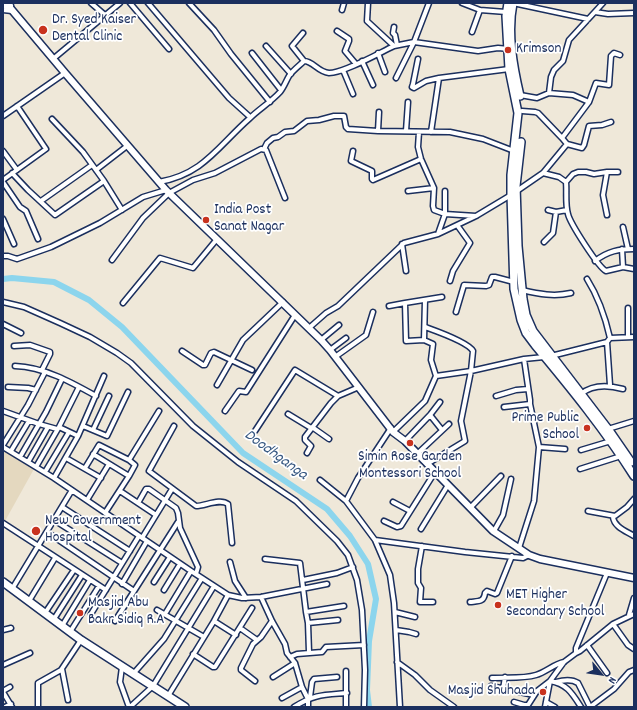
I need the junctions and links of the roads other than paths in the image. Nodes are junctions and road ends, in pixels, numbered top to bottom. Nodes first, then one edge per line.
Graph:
1 (91, 3) edge
2 (119, 3) edge
3 (130, 3) edge
4 (148, 3) edge
5 (189, 3) edge
6 (344, 3) edge
7 (368, 3) edge
8 (429, 3) edge
9 (462, 3) edge
10 (508, 3) edge
11 (513, 3) edge
12 (603, 3) edge
13 (7, 6) edge
14 (342, 10) dead end
15 (480, 10) junction
16 (506, 12) junction
17 (595, 12) junction
18 (634, 13) edge
19 (106, 16) junction
20 (588, 19) junction
21 (394, 27) dead end
22 (337, 31) dead end
23 (303, 32) dead end
24 (472, 32) dead end
25 (414, 42) junction
26 (395, 45) junction
27 (266, 46) dead end
28 (169, 49) dead end
29 (510, 49) junction
30 (252, 53) dead end
31 (378, 53) junction
32 (620, 55) dead end
33 (53, 59) junction
34 (418, 59) dead end
35 (304, 61) junction
36 (362, 61) junction
37 (356, 64) junction
38 (509, 69) junction
39 (343, 70) junction
40 (385, 72) dead end
41 (65, 73) junction
42 (291, 74) junction
43 (396, 78) dead end
44 (439, 78) junction
45 (373, 85) dead end
46 (281, 90) junction
47 (549, 93) junction
48 (353, 94) dead end
49 (519, 95) junction
50 (270, 102) junction
51 (408, 102) dead end
52 (589, 102) junction
53 (17, 106) junction
54 (522, 111) junction
55 (379, 112) dead end
56 (3, 116) edge
57 (250, 117) junction
58 (52, 119) dead end
59 (611, 122) dead end
60 (378, 131) junction
61 (406, 131) junction
62 (419, 132) junction
63 (431, 132) junction
64 (562, 138) junction
65 (567, 144) junction
66 (127, 146) junction
67 (264, 148) junction
68 (3, 151) edge
69 (354, 151) dead end
70 (514, 152) junction
71 (421, 158) junction
72 (92, 165) junction
73 (17, 170) junction
74 (96, 170) junction
75 (607, 172) junction
76 (618, 172) dead end
77 (12, 173) junction
78 (543, 173) junction
79 (3, 181) edge
80 (104, 181) junction
81 (159, 182) junction
82 (566, 182) junction
83 (434, 188) junction
84 (168, 191) junction
85 (408, 191) dead end
86 (445, 191) dead end
87 (513, 193) junction
88 (286, 198) dead end
89 (41, 201) junction
90 (122, 210) junction
91 (548, 210) dead end
92 (567, 210) junction
93 (556, 212) junction
94 (444, 214) junction
95 (607, 215) dead end
96 (476, 216) junction
97 (3, 219) edge
98 (457, 225) junction
99 (623, 227) dead end
100 (438, 234) junction
101 (38, 238) dead end
102 (217, 238) junction
103 (544, 242) dead end
104 (14, 244) dead end
105 (402, 244) junction
106 (628, 249) junction
107 (634, 249) edge
108 (622, 250) junction
109 (3, 256) edge
110 (112, 260) dead end
111 (595, 261) junction
112 (623, 267) junction
113 (634, 269) edge
114 (406, 272) dead end
115 (587, 279) dead end
116 (450, 281) dead end
117 (514, 282) junction
118 (522, 290) junction
119 (571, 293) dead end
120 (442, 297) dead end
121 (425, 300) junction
122 (3, 302) edge
123 (282, 302) junction
124 (123, 303) dead end
125 (405, 303) junction
126 (389, 306) dead end
127 (628, 308) dead end
128 (373, 312) dead end
129 (456, 312) dead end
130 (295, 315) junction
131 (3, 324) edge
132 (339, 325) dead end
133 (426, 327) junction
134 (3, 328) edge
135 (309, 328) junction
136 (21, 333) dead end
137 (628, 337) junction
138 (634, 337) edge
139 (346, 338) dead end
140 (610, 338) junction
141 (321, 340) junction
142 (424, 340) junction
143 (607, 342) junction
144 (14, 346) dead end
145 (330, 350) junction
146 (182, 351) dead end
147 (547, 356) junction
148 (335, 357) junction
149 (524, 359) junction
150 (230, 361) junction
151 (15, 366) dead end
152 (252, 370) dead end
153 (44, 371) junction
154 (471, 371) junction
155 (104, 376) dead end
156 (436, 376) junction
157 (62, 379) junction
158 (216, 385) dead end
159 (610, 386) junction
160 (8, 387) dead end
161 (79, 387) junction
162 (359, 387) junction
163 (528, 389) junction
164 (623, 389) dead end
165 (36, 390) junction
166 (128, 392) dead end
167 (581, 394) junction
168 (96, 396) junction
169 (109, 396) dead end
170 (338, 396) junction
171 (496, 396) dead end
172 (440, 402) dead end
173 (530, 404) junction
174 (504, 407) dead end
175 (3, 411) edge
176 (159, 411) dead end
177 (225, 411) dead end
178 (288, 414) dead end
179 (430, 415) junction
180 (20, 416) junction
181 (29, 420) junction
182 (634, 420) edge
183 (39, 424) junction
184 (449, 424) dead end
185 (83, 426) junction
186 (174, 426) dead end
187 (48, 427) junction
188 (312, 427) junction
189 (58, 428) junction
190 (608, 429) junction
191 (93, 430) junction
192 (392, 430) junction
193 (442, 430) junction
194 (255, 431) dead end
195 (69, 432) junction
196 (78, 436) junction
197 (329, 439) dead end
198 (405, 441) junction
199 (611, 441) junction
200 (3, 446) edge
201 (539, 447) junction
202 (565, 449) dead end
203 (581, 450) dead end
204 (10, 451) junction
205 (307, 453) dead end
206 (93, 454) junction
207 (417, 454) junction
208 (622, 456) junction
209 (20, 457) junction
210 (66, 458) junction
211 (129, 460) junction
212 (28, 462) junction
213 (109, 464) junction
214 (428, 464) junction
215 (36, 467) junction
216 (634, 467) edge
217 (85, 468) junction
218 (580, 469) dead end
219 (45, 472) junction
220 (435, 472) junction
221 (129, 476) junction
222 (501, 476) dead end
223 (634, 476) edge
224 (54, 478) junction
225 (101, 478) junction
226 (511, 479) dead end
227 (320, 480) dead end
228 (448, 485) junction
229 (172, 489) junction
230 (72, 490) junction
231 (120, 491) junction
232 (634, 499) edge
233 (87, 500) junction
234 (166, 500) junction
235 (346, 501) junction
236 (393, 502) dead end
237 (138, 503) junction
238 (62, 506) junction
239 (470, 508) junction
240 (588, 511) dead end
241 (105, 512) junction
242 (410, 512) junction
243 (156, 515) junction
244 (613, 516) junction
245 (54, 520) junction
246 (384, 521) dead end
247 (179, 522) junction
248 (3, 523) edge
249 (421, 529) dead end
250 (494, 531) junction
251 (47, 532) junction
252 (634, 536) edge
253 (141, 537) junction
254 (374, 540) junction
255 (147, 541) junction
256 (232, 543) dead end
257 (422, 546) junction
258 (38, 547) junction
259 (519, 548) junction
260 (160, 550) junction
261 (130, 551) junction
262 (529, 555) junction
263 (512, 556) junction
264 (170, 557) junction
265 (55, 558) junction
266 (265, 559) dead end
267 (230, 562) dead end
268 (122, 563) junction
269 (180, 564) junction
270 (354, 567) junction
271 (74, 570) junction
272 (191, 571) junction
273 (607, 573) junction
274 (196, 574) junction
275 (82, 575) junction
276 (113, 578) junction
277 (202, 578) junction
278 (634, 578) edge
279 (90, 580) junction
280 (303, 580) junction
281 (3, 582) edge
282 (154, 582) dead end
283 (122, 584) junction
284 (327, 584) dead end
285 (99, 586) junction
286 (214, 586) junction
287 (304, 588) junction
288 (12, 589) junction
289 (106, 590) junction
290 (164, 590) dead end
291 (134, 591) junction
292 (228, 595) junction
293 (261, 596) junction
294 (246, 598) junction
295 (634, 598) edge
296 (29, 601) junction
297 (433, 602) dead end
298 (470, 602) dead end
299 (344, 606) dead end
300 (252, 608) dead end
301 (157, 610) dead end
302 (306, 612) junction
303 (394, 612) junction
304 (45, 613) junction
305 (90, 614) dead end
306 (165, 614) junction
307 (634, 614) edge
308 (629, 615) junction
309 (415, 617) dead end
310 (54, 620) junction
311 (176, 620) junction
312 (214, 620) junction
313 (338, 620) dead end
314 (115, 621) dead end
315 (272, 621) junction
316 (308, 623) junction
317 (614, 624) junction
318 (62, 626) junction
319 (11, 628) dead end
320 (189, 628) junction
321 (240, 628) junction
322 (3, 630) edge
323 (396, 630) junction
324 (70, 632) junction
325 (416, 634) dead end
326 (236, 635) junction
327 (204, 637) junction
328 (81, 640) junction
329 (257, 640) junction
330 (364, 645) junction
331 (587, 645) junction
332 (634, 649) edge
333 (308, 652) junction
334 (576, 652) junction
335 (30, 653) dead end
336 (193, 654) junction
337 (290, 657) junction
338 (397, 662) junction
339 (564, 662) junction
340 (295, 664) junction
341 (3, 665) edge
342 (122, 667) junction
343 (62, 669) junction
344 (634, 670) edge
345 (346, 671) dead end
346 (607, 673) dead end
347 (133, 674) junction
348 (273, 676) dead end
349 (337, 677) dead end
350 (505, 677) junction
351 (492, 678) dead end
352 (255, 681) dead end
353 (550, 681) junction
354 (556, 682) junction
355 (152, 686) junction
356 (302, 686) junction
357 (491, 686) dead end
358 (10, 687) dead end
359 (503, 689) junction
360 (3, 691) edge
361 (346, 693) junction
362 (534, 695) junction
363 (168, 696) junction
364 (282, 698) dead end
365 (309, 698) junction
366 (68, 700) dead end
367 (514, 702) dead end
368 (546, 702) junction
369 (11, 706) edge
370 (4, 707) edge
371 (38, 707) edge
372 (130, 707) edge
373 (185, 707) edge
374 (294, 707) edge
375 (308, 707) edge
376 (346, 707) edge
377 (364, 707) edge
378 (400, 707) edge
379 (454, 707) edge
380 (545, 707) edge
381 (555, 707) edge
382 (580, 707) edge
383 (590, 707) edge

1 - 19 street
2 - 19 street
3 - 28 street
4 - 57 street
5 - 50 street
6 - 14 street
7 - 26 street
8 - 25 street
9 - 15 street
10 - 16 main road
11 - 20 street
11 - 29 main road
12 - 17 street
13 - 33 main road
15 - 16 street
15 - 24 street
16 - 29 main road
17 - 18 street
17 - 20 street
19 - 33 street
20 - 47 street
21 - 26 street
22 - 37 street
23 - 35 street
25 - 26 street
25 - 29 street
25 - 43 street
26 - 31 street
27 - 42 street
29 - 38 main road
29 - 49 main road
30 - 46 street
31 - 36 street
31 - 40 street
32 - 52 street
33 - 41 main road
34 - 44 street
35 - 39 street
35 - 42 street
36 - 37 street
36 - 45 street
37 - 39 street
38 - 44 street
38 - 70 main road
39 - 48 street
41 - 53 street
41 - 66 main road
42 - 46 street
44 - 63 street
46 - 50 street
47 - 49 street
47 - 52 street
49 - 54 main road
50 - 57 street
51 - 61 street
52 - 64 street
53 - 56 street
53 - 73 street
54 - 64 street
54 - 87 main road
55 - 60 street
57 - 81 street
58 - 72 street
59 - 65 street
60 - 61 street
60 - 67 street
61 - 62 street
62 - 63 street
62 - 71 street
63 - 70 street
64 - 65 street
65 - 78 street
66 - 74 street
66 - 81 main road
67 - 84 street
67 - 88 street
68 - 73 street
69 - 71 street
70 - 87 main road
71 - 83 street
72 - 74 street
72 - 89 street
73 - 77 street
74 - 80 street
75 - 76 street
75 - 82 street
75 - 95 street
77 - 79 street
77 - 89 street
78 - 82 street
78 - 87 street
79 - 101 street
80 - 89 street
80 - 90 street
81 - 84 main road
82 - 92 street
83 - 85 street
83 - 94 street
84 - 90 street
84 - 102 main road
84 - 110 street
86 - 94 street
87 - 96 street
87 - 117 main road
87 - 118 main road
90 - 109 street
91 - 93 street
92 - 93 street
92 - 111 street
93 - 103 street
94 - 96 street
94 - 100 street
96 - 98 street
97 - 104 street
98 - 100 street
98 - 116 street
99 - 106 street
100 - 105 street
102 - 123 main road
102 - 124 street
105 - 114 street
105 - 135 street
106 - 107 street
106 - 108 street
108 - 111 street
108 - 112 street
111 - 112 street
112 - 113 street
115 - 140 street
117 - 129 street
117 - 147 main road
118 - 119 street
118 - 147 main road
120 - 121 street
121 - 125 street
121 - 133 street
122 - 270 street
123 - 130 main road
123 - 150 street
125 - 126 street
125 - 142 street
127 - 137 street
128 - 148 street
130 - 135 main road
130 - 177 street
131 - 134 street
131 - 136 street
132 - 141 street
133 - 142 street
133 - 154 street
135 - 141 main road
137 - 138 street
137 - 140 street
139 - 145 street
140 - 143 street
141 - 145 main road
142 - 156 street
143 - 147 street
143 - 159 street
144 - 153 street
145 - 148 main road
146 - 150 street
147 - 149 street
147 - 167 main road
147 - 199 main road
148 - 162 main road
149 - 154 street
149 - 163 street
150 - 152 street
150 - 158 street
151 - 153 street
153 - 157 street
153 - 165 street
154 - 156 street
154 - 214 street
155 - 168 street
156 - 192 street
157 - 161 street
157 - 183 street
159 - 164 street
159 - 167 street
160 - 165 street
161 - 168 street
161 - 189 street
162 - 170 street
162 - 192 main road
163 - 171 street
163 - 173 street
165 - 180 street
166 - 191 street
167 - 190 main road
168 - 185 street
169 - 191 street
170 - 188 street
170 - 194 street
172 - 179 street
173 - 174 street
173 - 201 street
175 - 180 street
176 - 211 street
178 - 188 street
179 - 193 street
179 - 198 street
180 - 181 street
180 - 200 street
181 - 183 street
181 - 204 street
182 - 190 street
183 - 187 street
183 - 209 street
184 - 193 street
185 - 191 street
185 - 196 street
186 - 229 street
187 - 189 street
187 - 212 street
188 - 197 street
188 - 205 street
189 - 195 street
189 - 215 street
190 - 216 main road
192 - 198 main road
192 - 235 street
193 - 207 street
195 - 196 street
195 - 219 street
196 - 210 street
198 - 207 main road
199 - 203 street
199 - 208 main road
200 - 204 street
201 - 202 street
201 - 259 street
204 - 209 street
206 - 211 street
206 - 213 street
206 - 217 street
207 - 214 main road
208 - 218 street
208 - 223 main road
209 - 212 street
210 - 217 street
210 - 224 street
211 - 221 street
212 - 215 street
213 - 221 street
213 - 225 street
214 - 220 main road
215 - 219 street
217 - 225 street
219 - 224 street
220 - 228 main road
220 - 242 street
221 - 231 street
222 - 239 street
224 - 230 street
225 - 233 street
226 - 250 street
227 - 235 street
228 - 239 main road
228 - 249 street
229 - 234 street
229 - 256 street
230 - 233 street
230 - 238 street
231 - 237 street
231 - 241 street
232 - 244 street
233 - 241 street
234 - 237 street
234 - 243 street
234 - 247 street
235 - 254 street
236 - 242 street
237 - 243 street
238 - 245 street
238 - 261 street
239 - 250 main road
240 - 244 street
241 - 253 street
242 - 246 street
243 - 253 street
244 - 252 street
245 - 251 street
245 - 268 street
247 - 260 street
247 - 274 street
248 - 258 street
250 - 259 main road
251 - 258 street
251 - 276 street
253 - 255 street
253 - 261 street
254 - 257 street
254 - 303 street
255 - 260 street
255 - 283 street
257 - 263 street
257 - 297 street
258 - 265 street
258 - 288 street
259 - 262 main road
260 - 264 street
260 - 291 street
261 - 268 street
262 - 263 street
262 - 273 main road
263 - 298 street
264 - 269 street
264 - 282 street
265 - 271 street
265 - 296 street
266 - 280 street
267 - 294 street
268 - 276 street
269 - 272 street
269 - 290 street
270 - 280 street
270 - 330 street
271 - 275 street
271 - 304 street
272 - 274 street
272 - 306 street
273 - 278 main road
273 - 334 street
274 - 277 street
275 - 279 street
275 - 310 street
276 - 283 street
276 - 289 street
277 - 286 street
277 - 311 street
279 - 285 street
279 - 318 street
280 - 287 street
281 - 288 main road
283 - 291 street
284 - 287 street
285 - 289 street
285 - 324 street
286 - 292 street
286 - 320 street
287 - 293 street
287 - 302 street
288 - 296 main road
289 - 305 street
291 - 314 street
292 - 294 street
292 - 312 street
293 - 294 street
293 - 315 street
295 - 308 street
296 - 304 main road
299 - 302 street
300 - 321 street
301 - 306 street
302 - 316 street
303 - 309 street
303 - 323 street
304 - 310 main road
306 - 311 street
307 - 308 street
308 - 317 street
310 - 318 main road
311 - 320 street
311 - 347 street
312 - 326 street
312 - 327 street
313 - 316 street
315 - 329 street
315 - 337 street
316 - 333 street
317 - 331 street
317 - 332 street
318 - 324 main road
319 - 322 street
320 - 327 street
320 - 355 street
321 - 326 street
321 - 329 street
323 - 325 street
323 - 338 street
324 - 328 main road
326 - 336 street
327 - 336 street
328 - 342 main road
328 - 343 street
329 - 352 street
330 - 333 street
330 - 377 street
331 - 334 street
331 - 346 street
333 - 337 street
334 - 339 street
335 - 341 street
336 - 363 street
337 - 340 street
338 - 378 street
338 - 379 street
339 - 350 street
339 - 353 street
340 - 348 street
340 - 356 street
342 - 347 main road
342 - 372 street
343 - 366 street
343 - 371 street
344 - 383 street
345 - 361 street
347 - 355 main road
349 - 365 street
350 - 351 street
350 - 359 street
353 - 354 street
353 - 362 street
353 - 368 street
354 - 382 street
354 - 383 street
355 - 363 main road
355 - 372 street
356 - 364 street
356 - 365 street
357 - 359 street
358 - 360 street
359 - 362 street
360 - 369 street
361 - 365 street
361 - 376 street
362 - 367 street
363 - 373 main road
365 - 374 street
365 - 375 street
368 - 380 street
368 - 381 street
369 - 370 street

